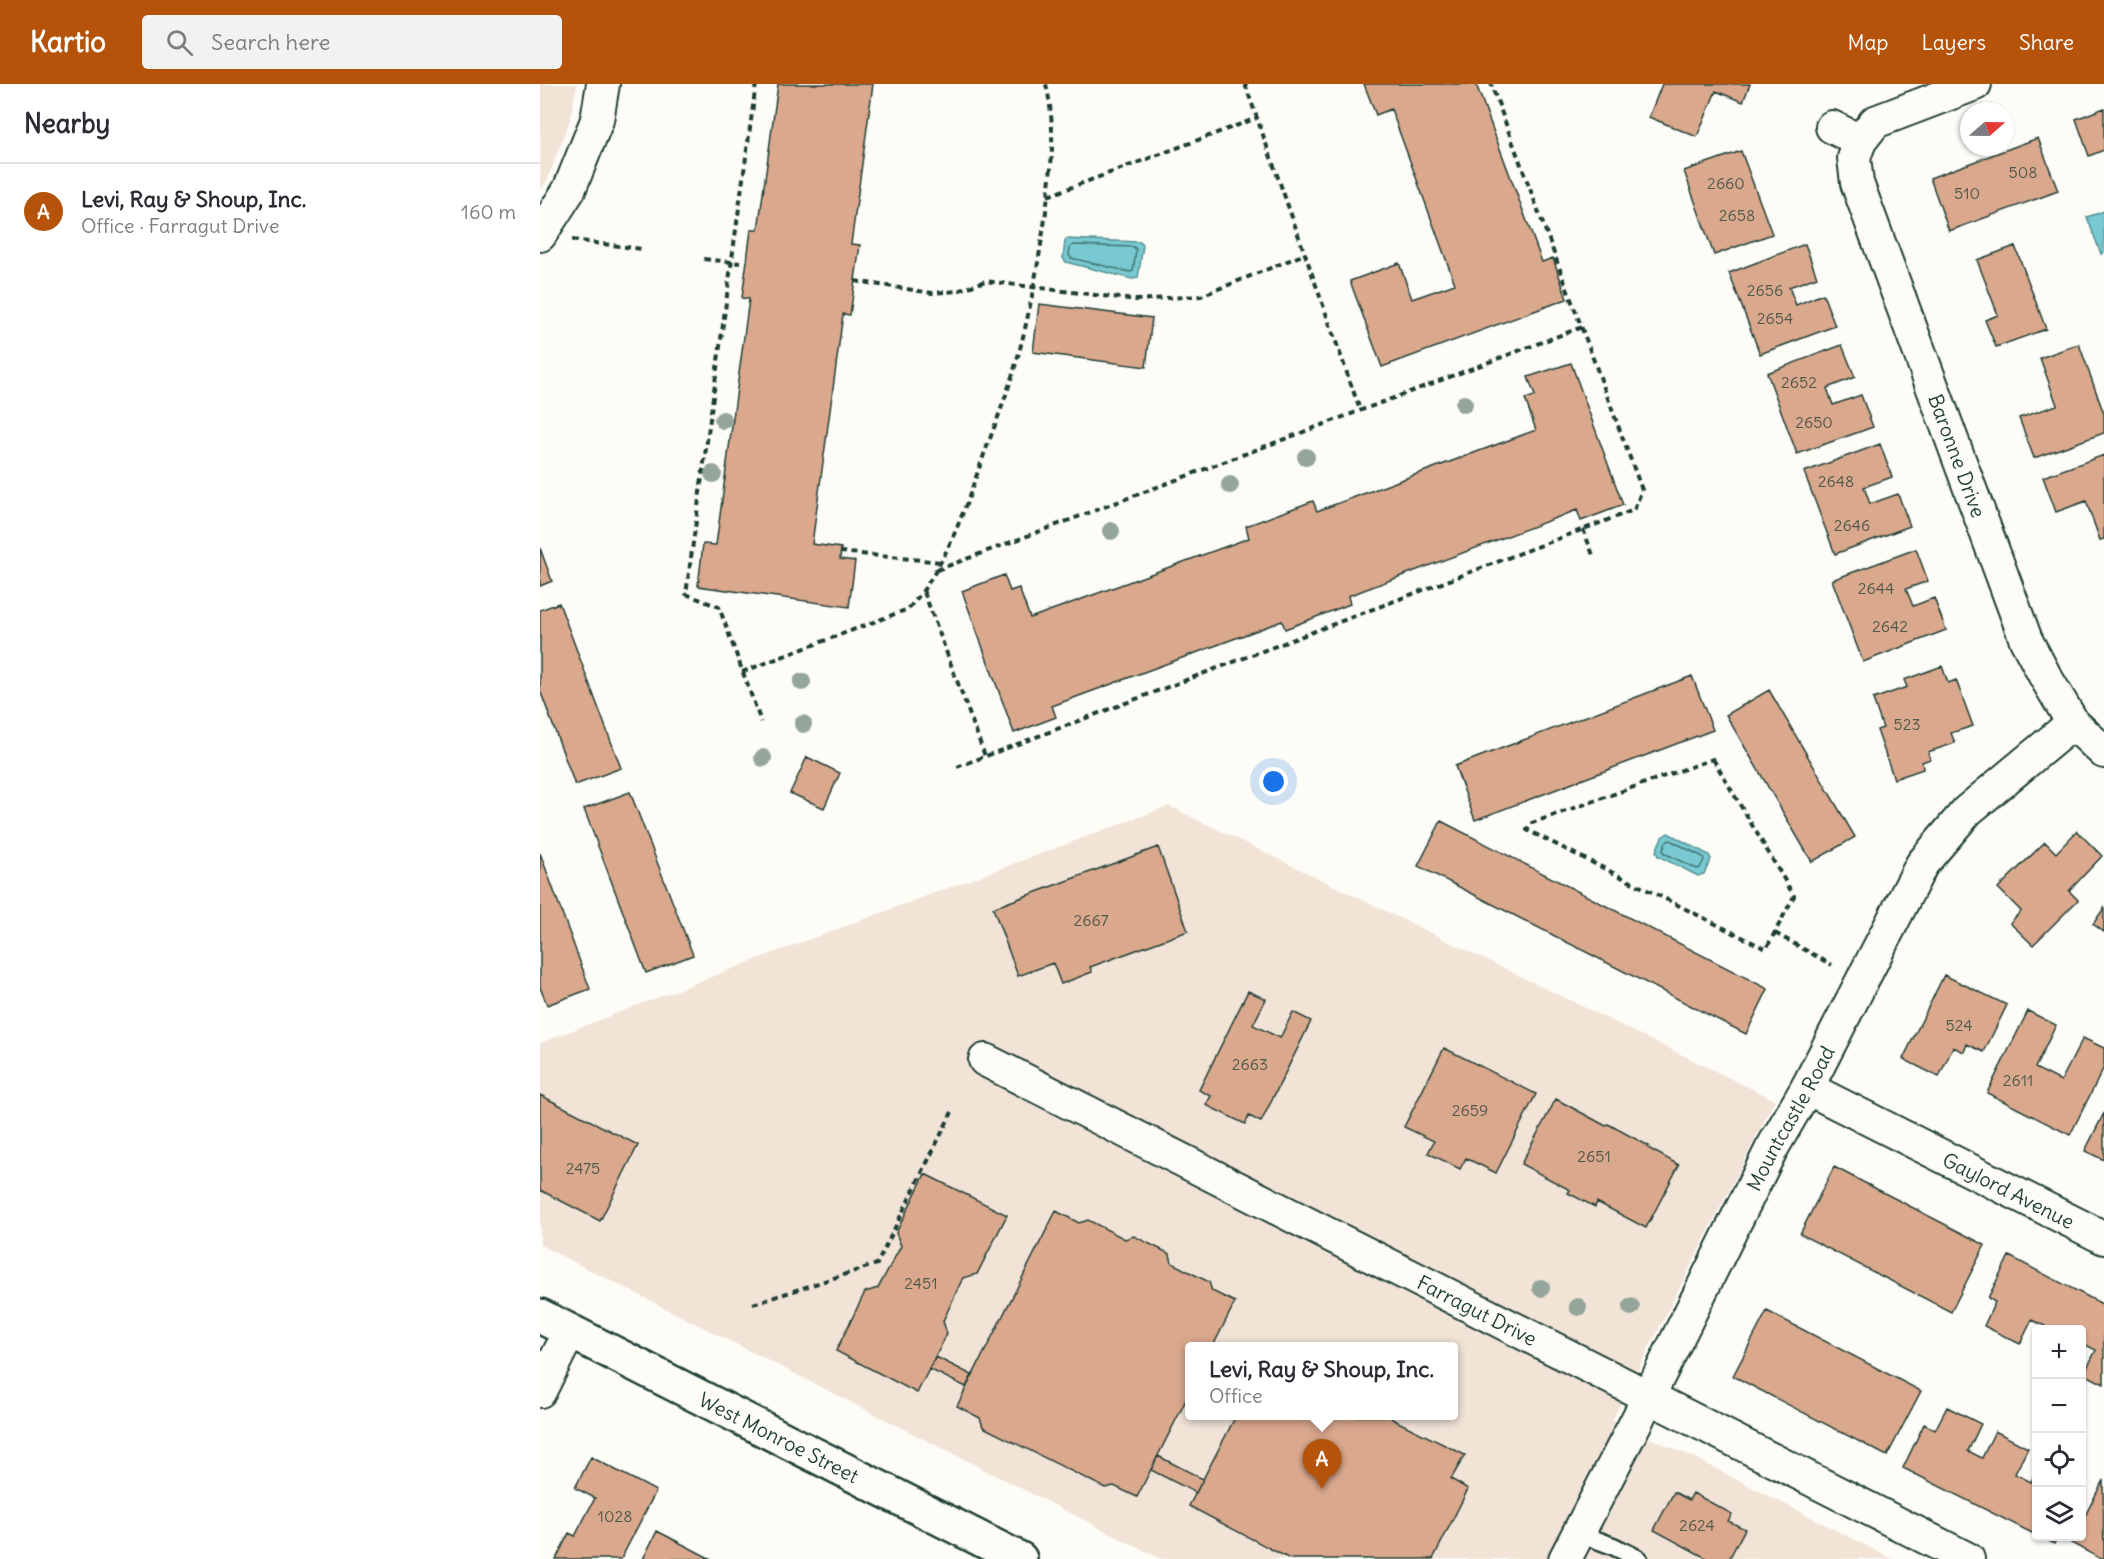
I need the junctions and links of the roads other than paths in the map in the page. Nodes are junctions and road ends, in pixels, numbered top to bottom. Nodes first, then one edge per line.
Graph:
1 (603, 84) edge
2 (1975, 84) edge
3 (1832, 127) dead end
4 (1860, 141) junction
5 (554, 237) edge
6 (2073, 723) junction
7 (2104, 752) edge
8 (985, 1060) dead end
9 (1807, 1088) junction
10 (2104, 1238) edge
11 (540, 1316) edge
12 (570, 1331) junction
13 (540, 1391) edge
14 (1648, 1397) junction
15 (1571, 1546) edge
16 (1020, 1559) edge
17 (1639, 1559) edge
18 (1968, 1559) edge

1 - 5 street
2 - 4 street
3 - 4 street
4 - 6 street, Baronne Drive
6 - 7 street, Baronne Drive
6 - 9 street, Mountcastle Road
8 - 14 street, Farragut Drive
9 - 10 street, Gaylord Avenue
9 - 14 street, Mountcastle Road
11 - 12 street, West Monroe Street
12 - 13 street
12 - 16 street, West Monroe Street
14 - 15 street, Mountcastle Road
14 - 18 street, Farragut Drive
15 - 17 lane

